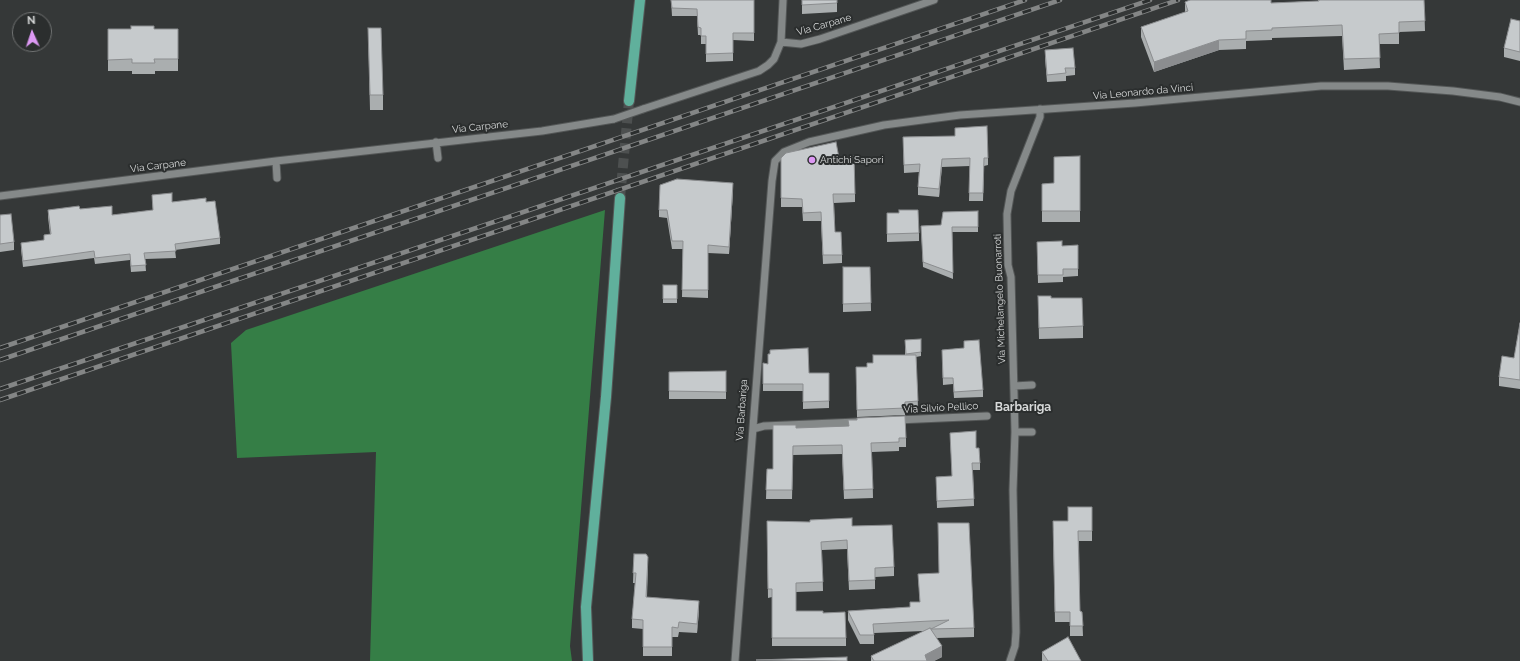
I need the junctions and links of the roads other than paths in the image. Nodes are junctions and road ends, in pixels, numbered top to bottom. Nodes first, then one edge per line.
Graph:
1 (640, 0) edge
2 (783, 0) edge
3 (934, 0) edge
4 (781, 42) junction
5 (630, 101) tunnel mouth
6 (1520, 102) edge
7 (1040, 109) junction
8 (436, 142) junction
9 (438, 158) dead end
10 (276, 161) junction
11 (774, 161) joint
12 (276, 178) dead end
13 (0, 196) edge
14 (620, 198) tunnel mouth
15 (1014, 386) junction
16 (1032, 386) dead end
17 (987, 416) dead end
18 (891, 420) edge
19 (867, 422) edge
20 (753, 429) junction
21 (1015, 432) junction
22 (1032, 432) dead end
23 (588, 661) edge
24 (735, 661) edge
25 (1010, 661) edge

1 - 5 main road
2 - 4 street
3 - 4 street, Via Carpane
4 - 8 street, Via Carpane, bridge
6 - 7 street, Via Leonardo da Vinci
7 - 11 street, Via Leonardo da Vinci
7 - 15 street, Via Michelangelo Buonarroti
8 - 9 street
8 - 10 street, Via Carpane
10 - 12 street
10 - 13 street, Via Carpane
11 - 20 street, Via Barbariga
14 - 23 main road
15 - 16 street
15 - 21 street, Via Michelangelo Buonarroti
17 - 18 street, Via Silvio Pellico
19 - 20 street
20 - 24 street, Via Barbariga
21 - 22 street
21 - 25 street, Via Michelangelo Buonarroti

